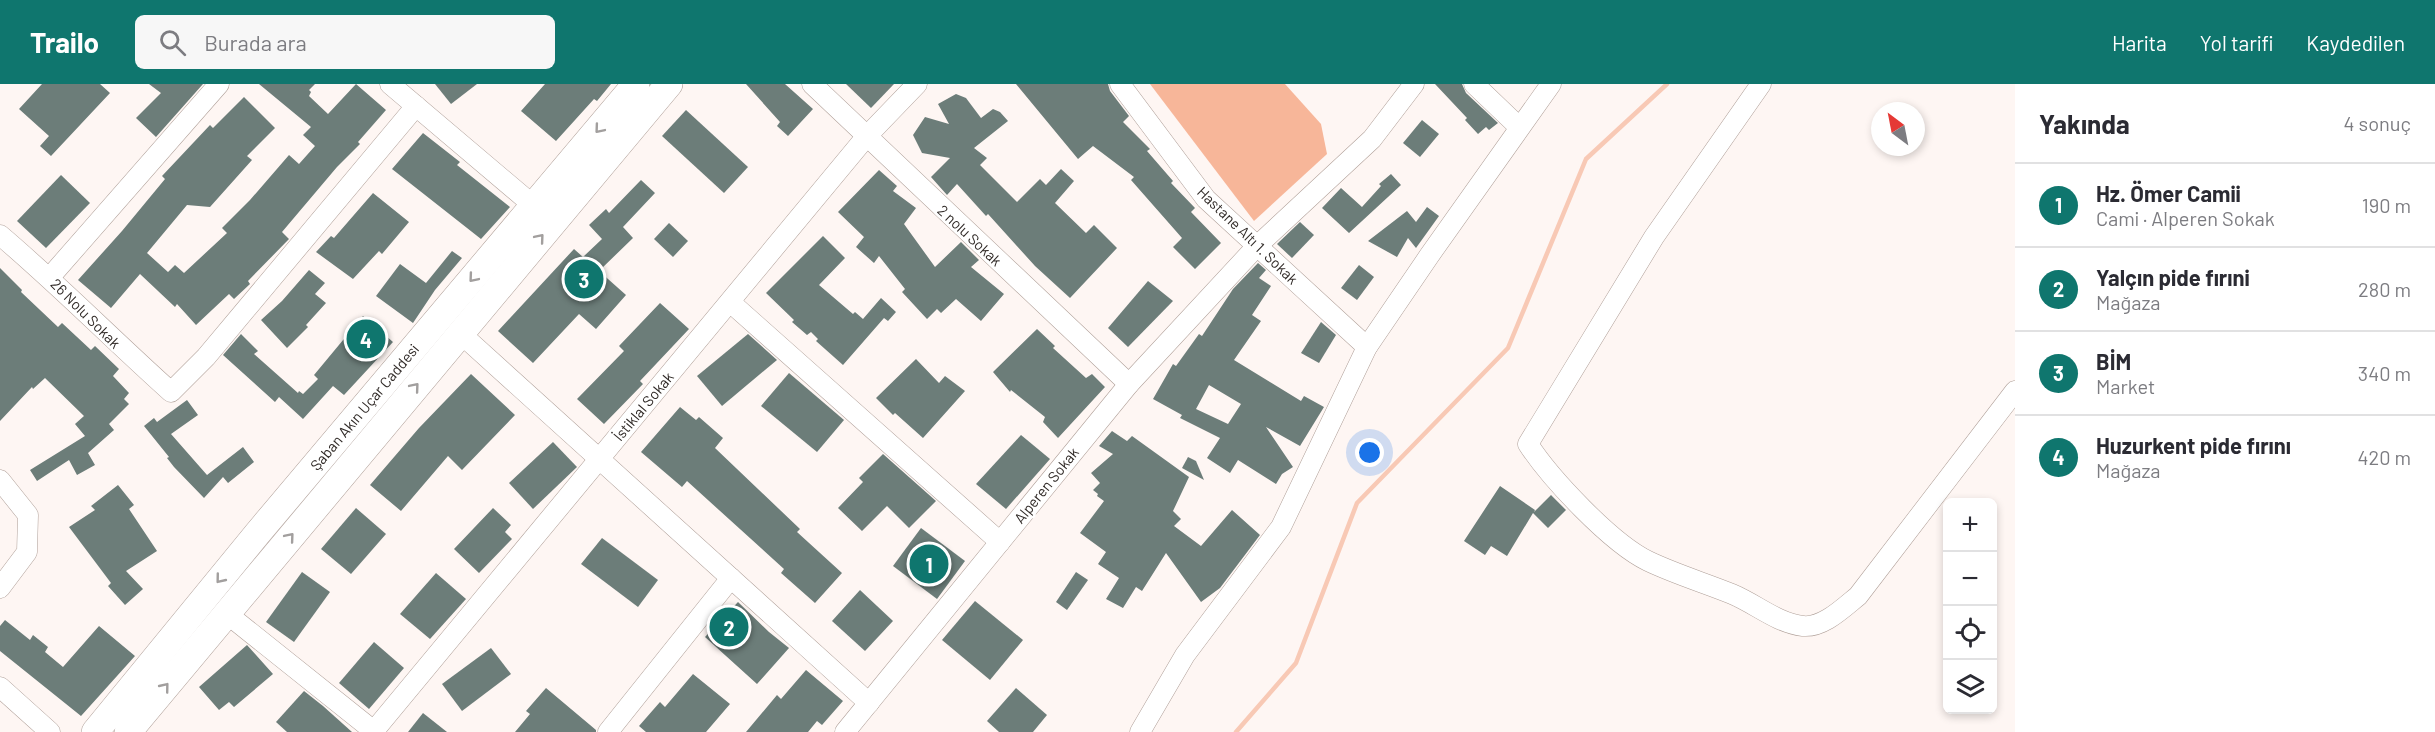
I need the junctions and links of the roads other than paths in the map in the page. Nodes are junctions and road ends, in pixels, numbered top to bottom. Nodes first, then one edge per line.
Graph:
1 (219, 84) edge
2 (390, 84) edge
3 (636, 84) edge
4 (669, 84) edge
5 (812, 84) edge
6 (917, 84) edge
7 (1120, 84) edge
8 (1414, 84) edge
9 (1474, 84) edge
10 (1551, 84) edge
11 (1761, 84) edge
12 (416, 106) junction
13 (1519, 126) junction
14 (866, 137) junction
15 (534, 207) junction
16 (0, 235) edge
17 (1257, 246) junction
18 (50, 277) junction
19 (730, 302) junction
20 (460, 333) junction
21 (1367, 347) junction
22 (1129, 384) junction
23 (2015, 391) edge
24 (599, 459) junction
25 (0, 480) edge
26 (1000, 542) junction
27 (731, 578) junction
28 (0, 588) edge
29 (226, 613) junction
30 (0, 687) edge
31 (869, 703) junction
32 (50, 732) edge
33 (95, 732) edge
34 (128, 732) edge
35 (374, 732) edge
36 (608, 732) edge
37 (845, 732) edge
38 (1140, 732) edge

1 - 18 street
2 - 12 street
3 -> 15 main road, Şaban Akın Uçar Caddesi
20 -> 4 main road, Şaban Akın Uçar Caddesi
5 - 14 street, 2 nolu Sokak
6 - 14 street, İstiklal Sokak
7 - 17 street, Hastane Altı 1. Sokak
8 - 17 street, Alperen Sokak
9 - 13 street
10 - 13 street
11 - 23 street
12 - 15 street
12 - 18 street, 26 Nolu Sokak
13 - 21 street
14 - 19 street, İstiklal Sokak
14 - 22 street, 2 nolu Sokak
15 -> 33 main road, Şaban Akın Uçar Caddesi
16 - 18 street, 26 Nolu Sokak
17 - 21 street, Hastane Altı 1. Sokak
17 - 22 street, Alperen Sokak
19 - 24 street, İstiklal Sokak
19 - 26 street
20 - 24 street
29 -> 20 main road, Şaban Akın Uçar Caddesi
21 - 38 street
22 - 26 street, Alperen Sokak
24 - 27 street
24 - 35 street, İstiklal Sokak
25 - 28 street
26 - 31 street, Alperen Sokak
27 - 31 street
27 - 36 street
34 -> 29 main road, Şaban Akın Uçar Caddesi
29 - 35 street
30 - 32 street
31 - 37 street, Alperen Sokak

